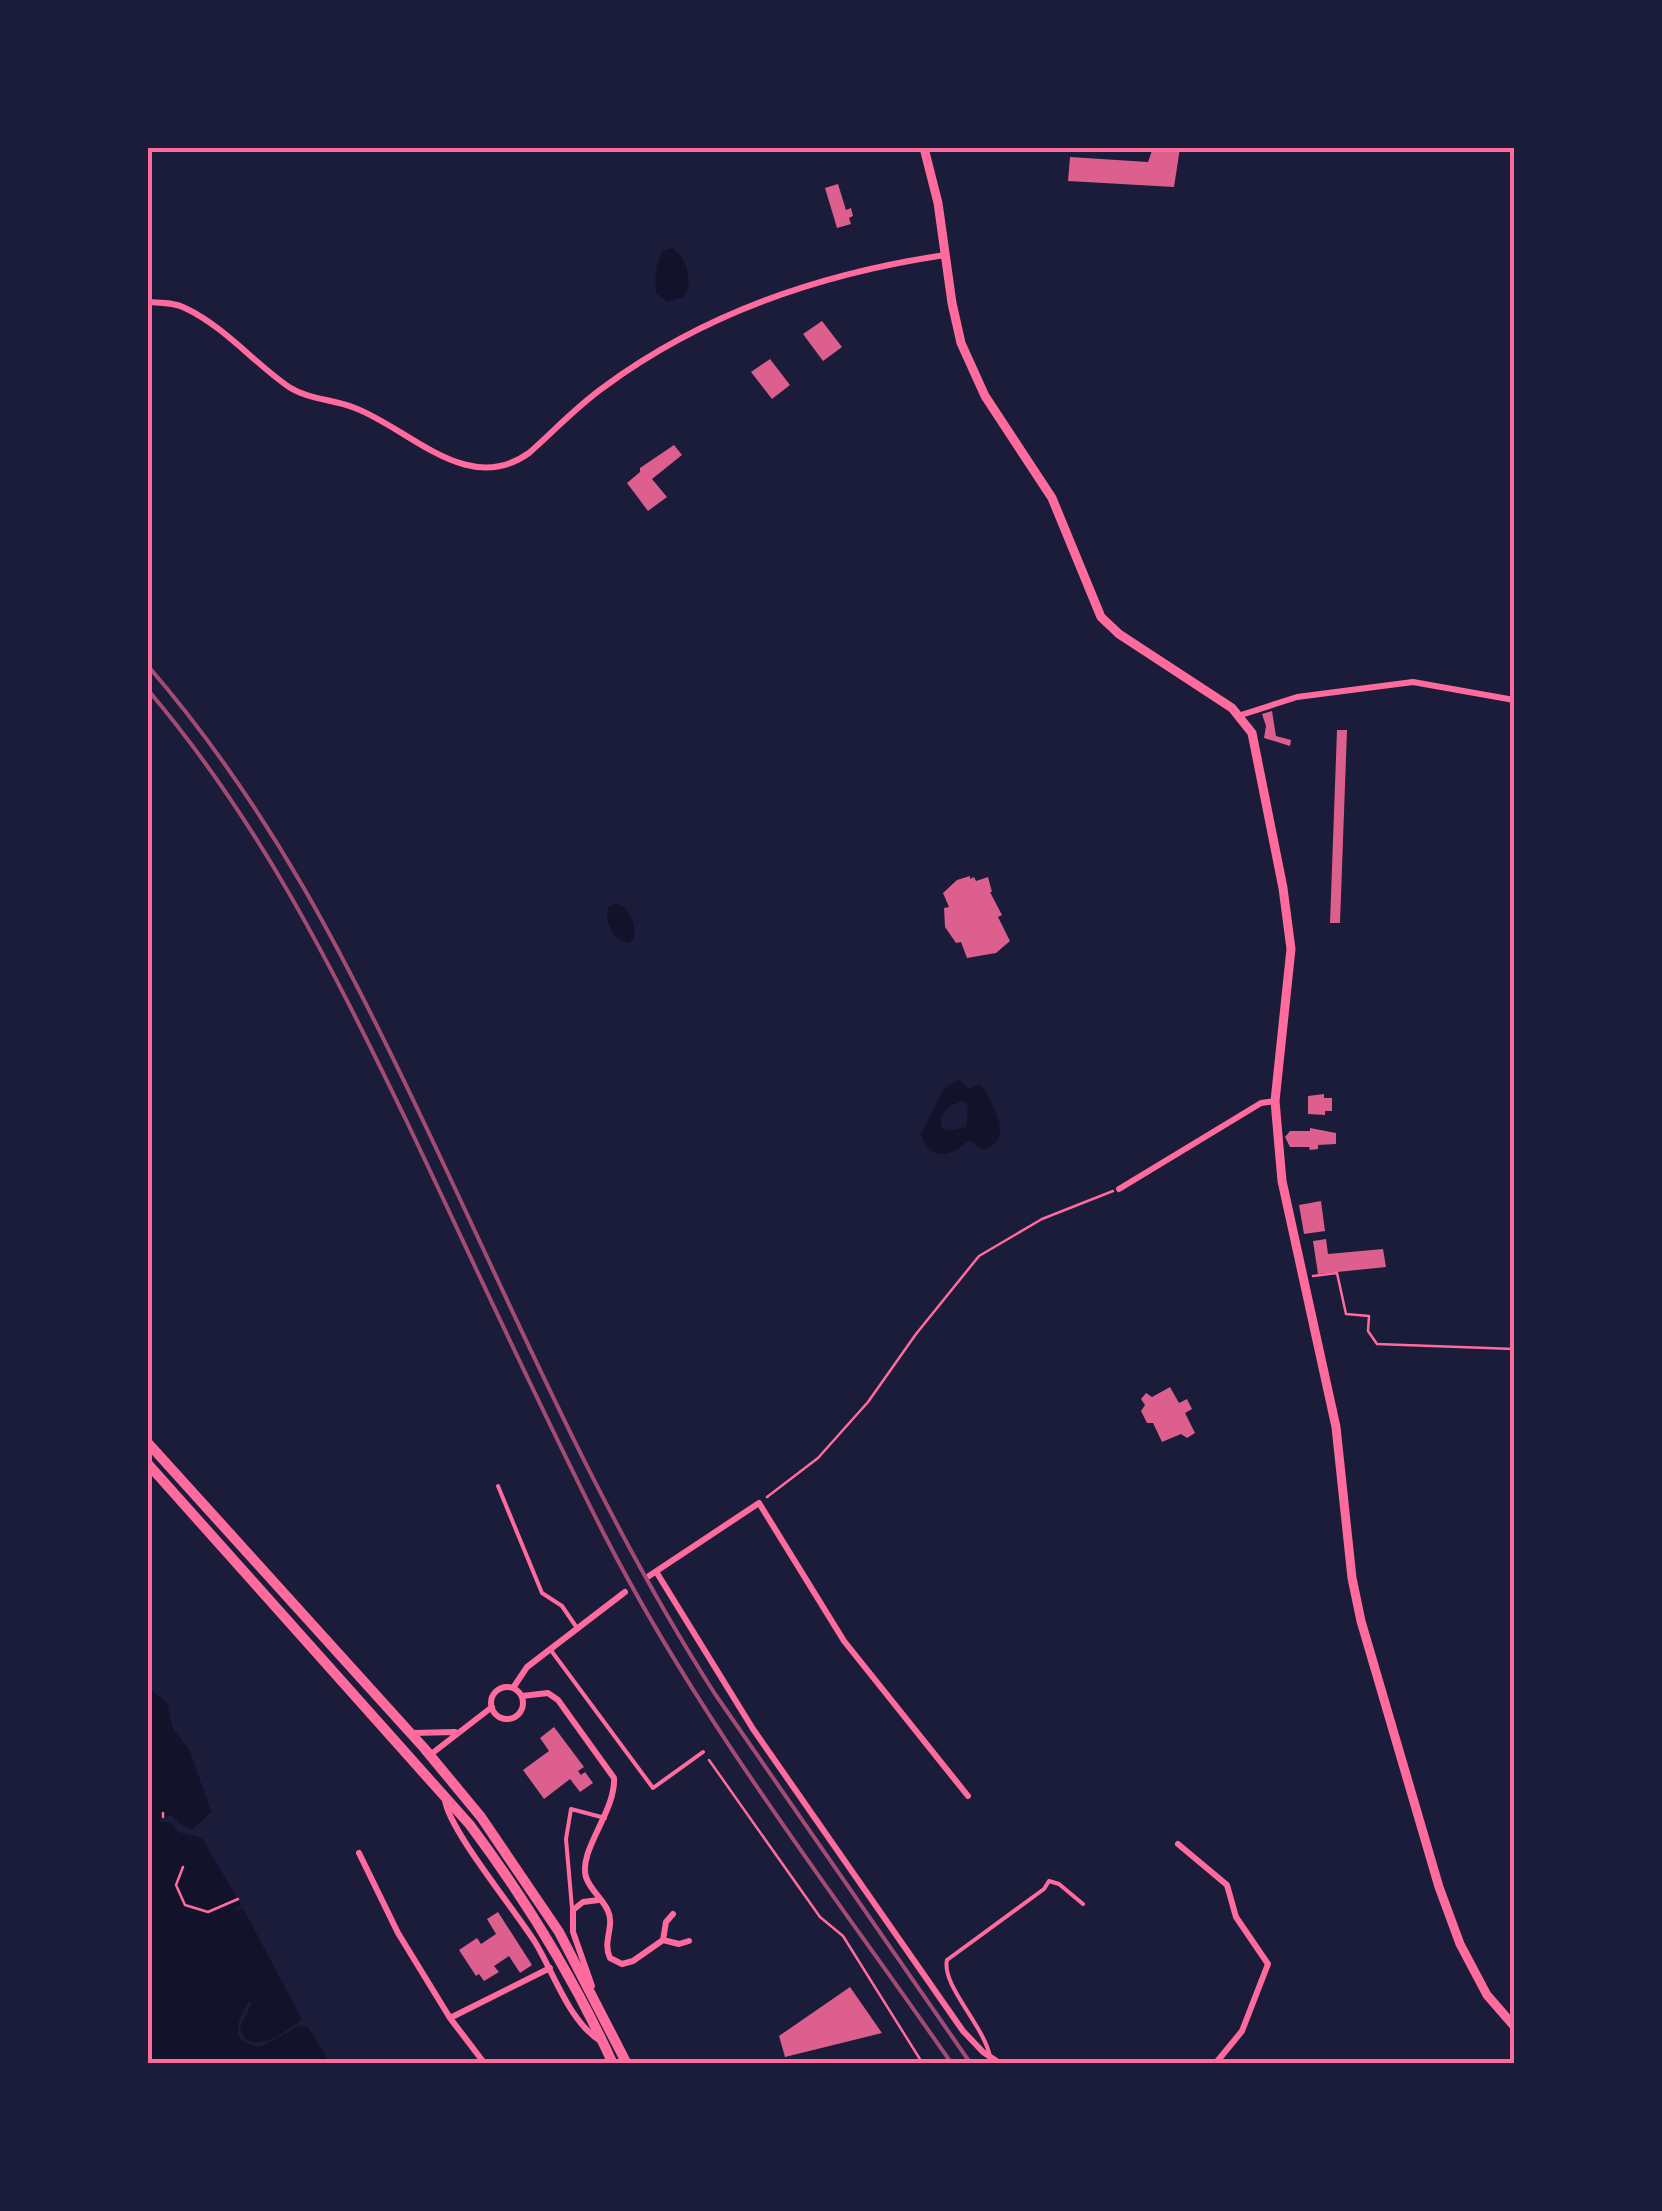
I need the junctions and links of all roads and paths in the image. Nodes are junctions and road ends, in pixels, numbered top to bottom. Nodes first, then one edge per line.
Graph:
1 (924, 148) edge
2 (945, 255) junction
3 (148, 302) edge
4 (1514, 700) edge
5 (1241, 716) junction
6 (1276, 1101) junction
7 (1119, 1188) joint
8 (1303, 1278) junction
9 (1514, 1349) edge
10 (148, 1442) edge
11 (148, 1464) edge
12 (498, 1486) dead end
13 (759, 1503) junction
14 (625, 1592) dead end
15 (578, 1628) junction
16 (550, 1650) junction
17 (513, 1688) junction
18 (522, 1696) junction
19 (492, 1707) junction
20 (408, 1731) junction
21 (457, 1732) junction
22 (703, 1752) joint
23 (430, 1755) junction
24 (419, 1764) junction
25 (445, 1794) junction
26 (968, 1796) dead end
27 (604, 1818) junction
28 (1178, 1844) dead end
29 (359, 1854) dead end
30 (183, 1867) dead end
31 (238, 1899) dead end
32 (599, 1900) junction
33 (1083, 1904) dead end
34 (572, 1910) junction
35 (672, 1914) dead end
36 (663, 1940) junction
37 (689, 1940) dead end
38 (550, 1968) junction
39 (595, 1996) junction
40 (450, 2018) junction
41 (1514, 2026) edge
42 (604, 2044) junction
43 (990, 2056) junction
44 (485, 2064) edge
45 (613, 2064) edge
46 (628, 2064) edge
47 (923, 2064) edge
48 (1001, 2064) edge
49 (1216, 2064) edge

1 - 2 street
2 - 3 street
2 - 5 street
4 - 5 street
5 - 6 street
6 - 7 street
6 - 8 street
7 - 13 path
8 - 9 path
8 - 41 street
10 - 20 main road
11 - 24 main road
12 - 15 lane
13 - 26 street
13 - 43 street
14 - 15 street
15 - 16 street
16 - 17 street
16 - 22 lane
17 - 18 street
17 - 19 street
18 - 19 street
18 - 27 street
19 - 21 street
20 - 21 street
20 - 23 main road
21 - 23 street
22 - 47 path
23 - 24 main road
23 - 39 main road
24 - 25 main road
25 - 38 street
25 - 42 main road
27 - 32 street
27 - 34 lane
28 - 49 street
29 - 40 street
30 - 31 path
32 - 34 street
32 - 36 street
33 - 43 lane
34 - 39 street
35 - 36 street
36 - 37 street
38 - 40 street
38 - 42 street
39 - 46 main road
40 - 44 street
42 - 45 main road
43 - 48 street

